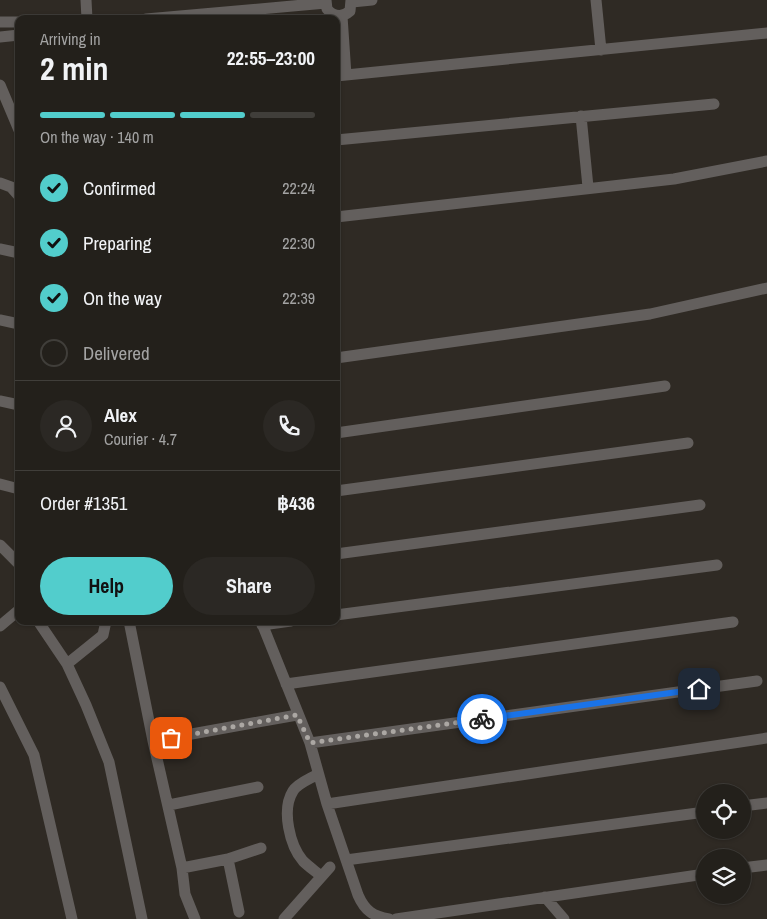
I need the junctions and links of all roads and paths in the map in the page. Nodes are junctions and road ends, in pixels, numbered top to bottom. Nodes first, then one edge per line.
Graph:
1 (86, 0) edge
2 (372, 0) edge
3 (596, 0) edge
4 (352, 1) edge
5 (326, 2) edge
6 (87, 15) edge
7 (188, 15) edge
8 (338, 15) edge
9 (342, 16) joint
10 (0, 22) edge
11 (15, 22) edge
12 (767, 33) edge
13 (15, 35) edge
14 (0, 37) edge
15 (601, 50) junction
16 (341, 76) edge
17 (0, 85) edge
18 (714, 104) dead end
19 (581, 116) junction
20 (15, 121) edge
21 (340, 140) edge
22 (767, 160) edge
23 (0, 183) edge
24 (588, 187) junction
25 (15, 192) edge
26 (340, 217) edge
27 (0, 249) edge
28 (15, 252) edge
29 (767, 288) edge
30 (0, 320) edge
31 (15, 323) edge
32 (340, 357) edge
33 (665, 386) dead end
34 (0, 401) edge
35 (15, 404) edge
36 (340, 432) edge
37 (688, 442) dead end
38 (0, 484) edge
39 (15, 488) edge
40 (340, 490) edge
41 (700, 505) dead end
42 (0, 545) edge
43 (340, 553) edge
44 (15, 560) edge
45 (716, 565) dead end
46 (15, 613) edge
47 (340, 614) edge
48 (733, 622) dead end
49 (41, 625) edge
50 (105, 625) edge
51 (130, 625) edge
52 (263, 625) edge
53 (0, 626) edge
54 (67, 664) junction
55 (757, 681) dead end
56 (286, 684) junction
57 (0, 687) edge
58 (297, 715) junction
59 (767, 738) edge
60 (153, 741) junction
61 (310, 743) junction
62 (318, 774) junction
63 (258, 787) dead end
64 (767, 803) edge
65 (326, 804) junction
66 (169, 805) junction
67 (751, 805) edge
68 (696, 813) edge
69 (261, 848) dead end
70 (228, 859) junction
71 (346, 860) junction
72 (767, 865) edge
73 (330, 867) dead end
74 (751, 867) edge
75 (182, 868) junction
76 (696, 875) edge
77 (321, 876) junction
78 (546, 898) junction
79 (239, 912) dead end
80 (72, 919) edge
81 (142, 919) edge
82 (195, 919) edge
83 (284, 919) edge
84 (390, 919) edge
85 (396, 919) edge
86 (564, 919) edge

1 - 6 street
2 - 4 street
3 - 15 street
4 - 9 street
5 - 7 street
5 - 8 street
9 - 16 street
10 - 11 street
12 - 15 street
13 - 14 street
15 - 16 street
17 - 20 street
18 - 19 street
19 - 21 street
19 - 24 street
22 - 24 street
23 - 25 street
24 - 26 street
27 - 28 street
29 - 32 street
30 - 31 street
33 - 36 street
34 - 35 street
37 - 40 street
38 - 39 street
41 - 43 street
42 - 44 street
45 - 47 street
46 - 53 street
48 - 56 street
49 - 54 street
50 - 54 street
51 - 60 street
52 - 56 street
54 - 81 street
55 - 61 street
56 - 58 street
57 - 80 street
58 - 60 street
58 - 61 street
59 - 65 street
60 - 66 street
61 - 62 street
62 - 65 street
62 - 77 street
63 - 66 street
64 - 67 street
65 - 71 street
66 - 75 street
68 - 71 street
69 - 70 street
70 - 75 street
70 - 79 street
71 - 84 street
72 - 74 street
73 - 77 street
75 - 82 street
76 - 78 street
77 - 83 street
78 - 85 street
78 - 86 street

